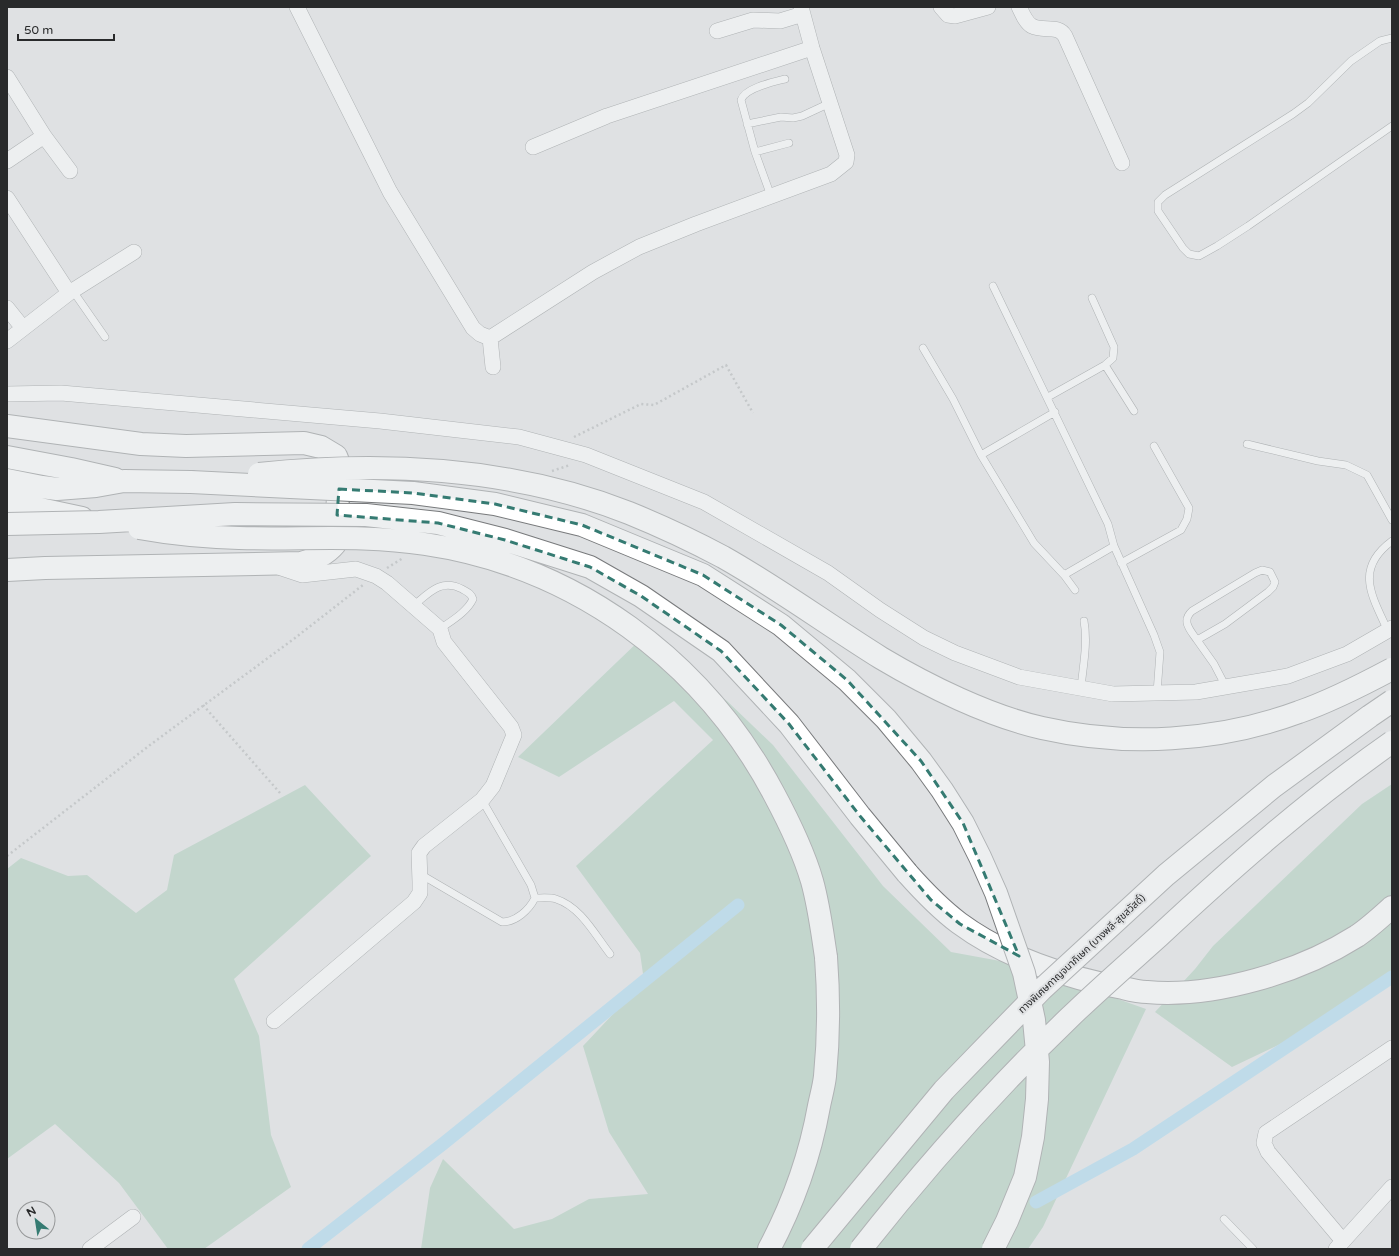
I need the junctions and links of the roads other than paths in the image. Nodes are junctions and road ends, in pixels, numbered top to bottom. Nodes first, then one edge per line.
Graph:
1 (297, 7) edge
2 (941, 7) edge
3 (988, 7) edge
4 (1019, 7) edge
5 (802, 10) edge
6 (716, 30) dead end
7 (1392, 38) edge
8 (812, 48) junction
9 (7, 77) edge
10 (784, 78) dead end
11 (830, 103) junction
12 (747, 124) junction
13 (1392, 126) edge
14 (44, 136) junction
15 (789, 143) dead end
16 (533, 147) dead end
17 (755, 152) junction
18 (7, 161) edge
19 (1122, 163) dead end
20 (70, 170) dead end
21 (771, 196) junction
22 (7, 198) edge
23 (134, 252) dead end
24 (993, 286) dead end
25 (71, 292) junction
26 (1092, 298) dead end
27 (7, 308) edge
28 (23, 328) junction
29 (105, 337) dead end
30 (490, 338) junction
31 (7, 341) edge
32 (923, 348) dead end
33 (1105, 365) junction
34 (493, 368) dead end
35 (7, 394) edge
36 (1048, 397) junction
37 (1134, 411) dead end
38 (1055, 412) junction
39 (7, 426) edge
40 (1247, 444) dead end
41 (1154, 446) dead end
42 (980, 455) junction
43 (7, 457) edge
44 (7, 480) edge
45 (124, 481) junction
46 (191, 482) junction
47 (7, 502) edge
48 (1392, 520) edge
49 (99, 522) junction
50 (7, 524) edge
51 (1392, 541) edge
52 (1114, 546) junction
53 (270, 564) junction
54 (1121, 564) junction
55 (7, 570) edge
56 (1064, 575) junction
57 (1075, 590) dead end
58 (413, 606) junction
59 (1084, 621) dead end
60 (440, 629) junction
61 (1390, 629) edge
62 (1197, 640) junction
63 (1392, 668) edge
64 (1226, 687) junction
65 (1081, 688) junction
66 (1157, 693) junction
67 (1392, 701) edge
68 (1392, 742) edge
69 (482, 800) junction
70 (420, 874) junction
71 (535, 898) junction
72 (1392, 907) edge
73 (610, 954) dead end
74 (274, 1022) dead end
75 (1392, 1048) edge
76 (1392, 1187) edge
77 (133, 1217) dead end
78 (1224, 1219) dead end
79 (1340, 1245) edge
80 (90, 1249) edge
81 (769, 1249) edge
82 (812, 1249) edge
83 (861, 1249) edge
84 (993, 1249) edge
85 (1253, 1249) edge

1 - 30 street
2 - 3 street
4 - 19 street
5 - 6 street
5 - 8 street
7 - 13 lane
8 - 11 street
8 - 16 street
9 - 14 street
10 - 12 lane
11 - 12 lane
11 - 21 street
12 - 17 lane
14 - 18 street
14 - 20 street
15 - 17 lane
17 - 21 lane
21 - 30 street
22 - 25 street
23 - 25 street
24 - 36 lane
25 - 28 street
25 - 29 lane
26 - 33 lane
27 - 28 street
28 - 31 street
30 - 34 street
32 - 42 lane
33 - 36 lane
33 - 37 lane
35 - 65 street
36 - 38 lane
38 - 42 lane
38 - 52 lane
39 - 53 highway
40 - 48 lane
41 - 54 lane
42 - 56 lane
43 - 45 highway
44 - 45 highway
45 - 46 highway
46 - 63 highway, bridge
46 - 84 highway, bridge
47 - 49 highway, bridge
49 - 50 highway, bridge
49 - 72 highway, bridge
49 - 81 highway, bridge
51 - 61 lane
52 - 54 lane
52 - 56 lane
53 - 55 highway
53 - 58 street
54 - 66 lane
56 - 57 lane
58 - 60 street
58 - 60 lane
59 - 65 lane
60 - 69 street
61 - 64 street
62 - 62 lane
62 - 64 lane
64 - 66 street
65 - 66 street
67 - 82 highway, ทางพิเศษกาญจนาภิเษก (บางพลี-สุขสวัสดิ์), bridge
68 - 83 highway, bridge
69 - 70 street
69 - 71 lane
70 - 71 lane
70 - 74 street
71 - 73 lane
75 - 79 street
76 - 79 street
77 - 80 street
78 - 85 lane

